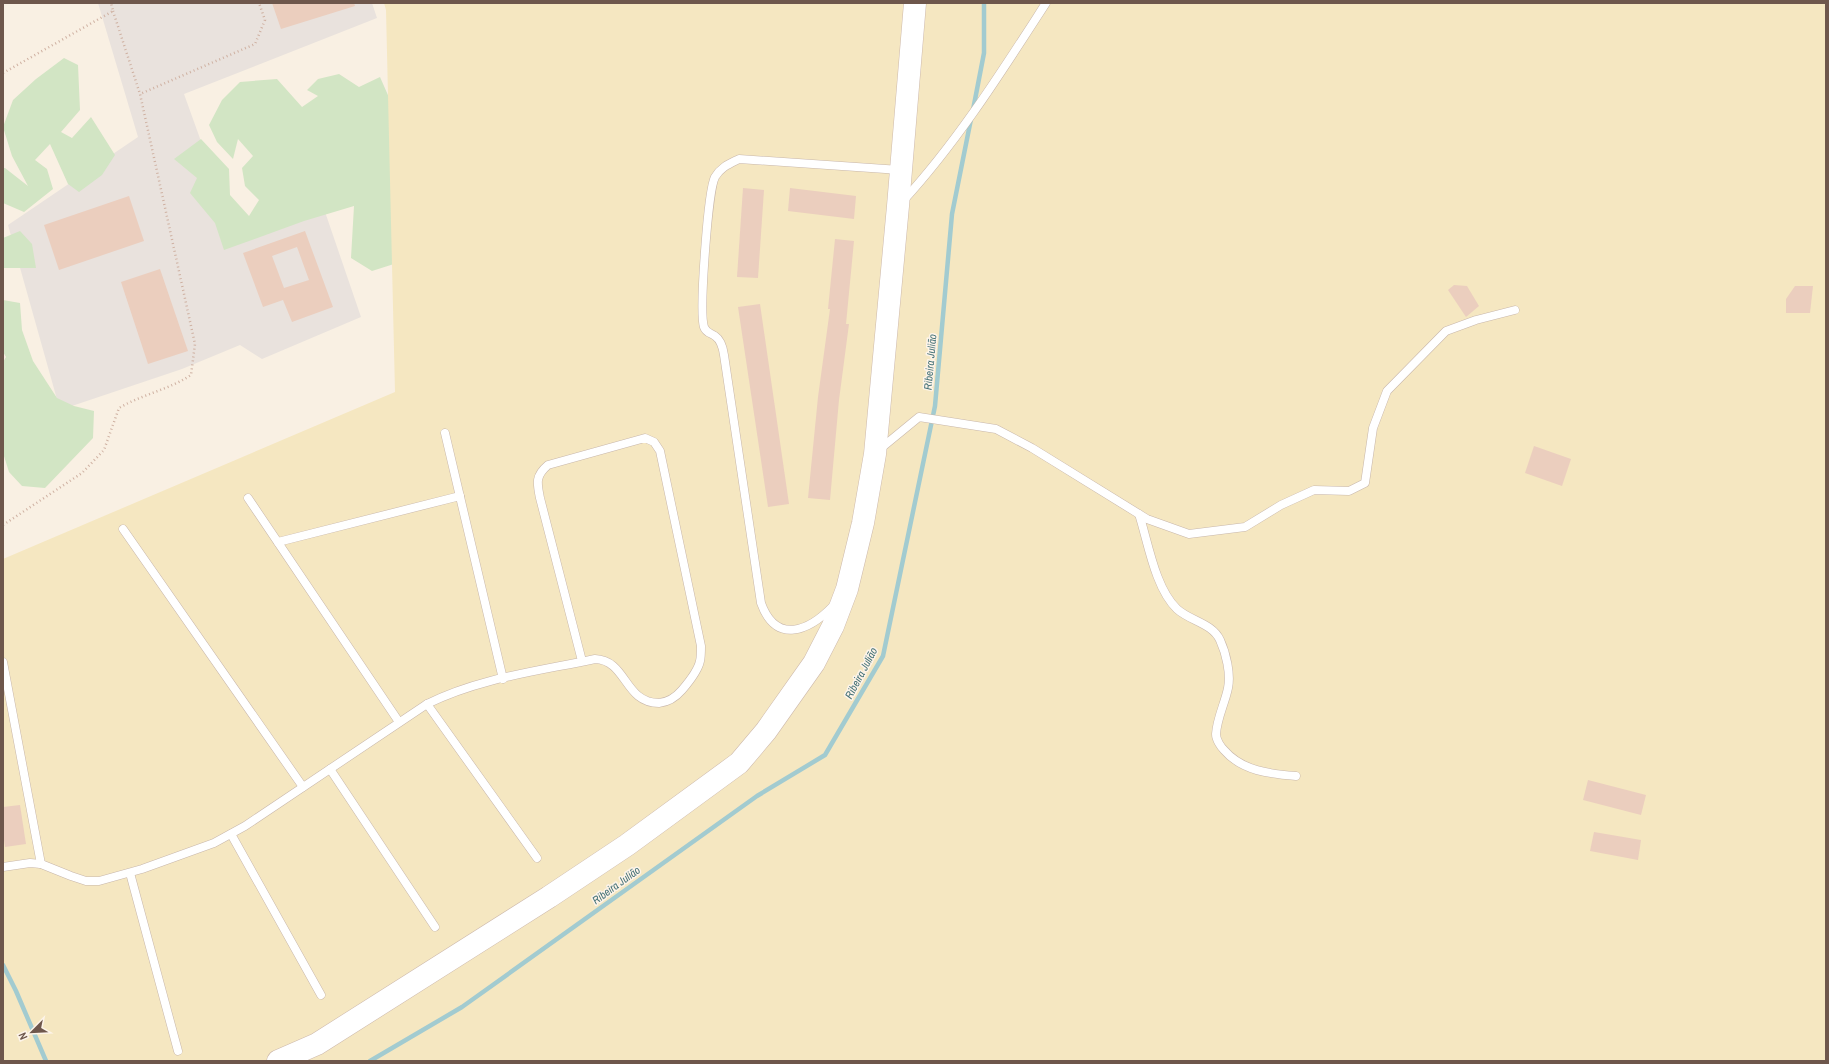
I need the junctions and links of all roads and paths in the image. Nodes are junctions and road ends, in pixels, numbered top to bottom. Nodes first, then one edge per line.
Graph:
1 (111, 3) edge
2 (260, 3) edge
3 (915, 3) edge
4 (1046, 3) edge
5 (113, 11) junction
6 (3, 73) edge
7 (140, 94) junction
8 (901, 170) junction
9 (898, 206) junction
10 (1515, 310) dead end
11 (445, 433) dead end
12 (875, 454) junction
13 (460, 496) junction
14 (248, 498) dead end
15 (1139, 514) junction
16 (3, 525) edge
17 (123, 529) dead end
18 (278, 542) junction
19 (847, 589) junction
20 (3, 662) edge
21 (582, 662) junction
22 (503, 679) junction
23 (427, 704) junction
24 (399, 722) junction
25 (330, 769) junction
26 (1296, 776) dead end
27 (303, 787) junction
28 (231, 834) junction
29 (537, 858) dead end
30 (41, 864) junction
31 (3, 867) edge
32 (130, 873) junction
33 (435, 927) dead end
34 (321, 995) dead end
35 (178, 1051) dead end
36 (278, 1061) edge

1 - 5 path
2 - 7 path
3 - 8 main road
4 - 9 lane
5 - 6 path
5 - 7 path
7 - 16 path
8 - 9 main road
8 - 19 lane
9 - 12 main road
10 - 15 lane
11 - 13 lane
12 - 15 lane
12 - 19 main road
13 - 18 lane
13 - 22 lane
14 - 18 lane
15 - 26 lane
17 - 27 lane
18 - 24 lane
19 - 36 main road
20 - 30 lane
21 - 21 lane
21 - 22 lane
22 - 23 lane
23 - 24 lane
23 - 29 lane
24 - 25 lane
25 - 27 lane
25 - 33 lane
27 - 28 lane
28 - 32 lane
28 - 34 lane
30 - 31 lane
30 - 32 lane
32 - 35 lane

